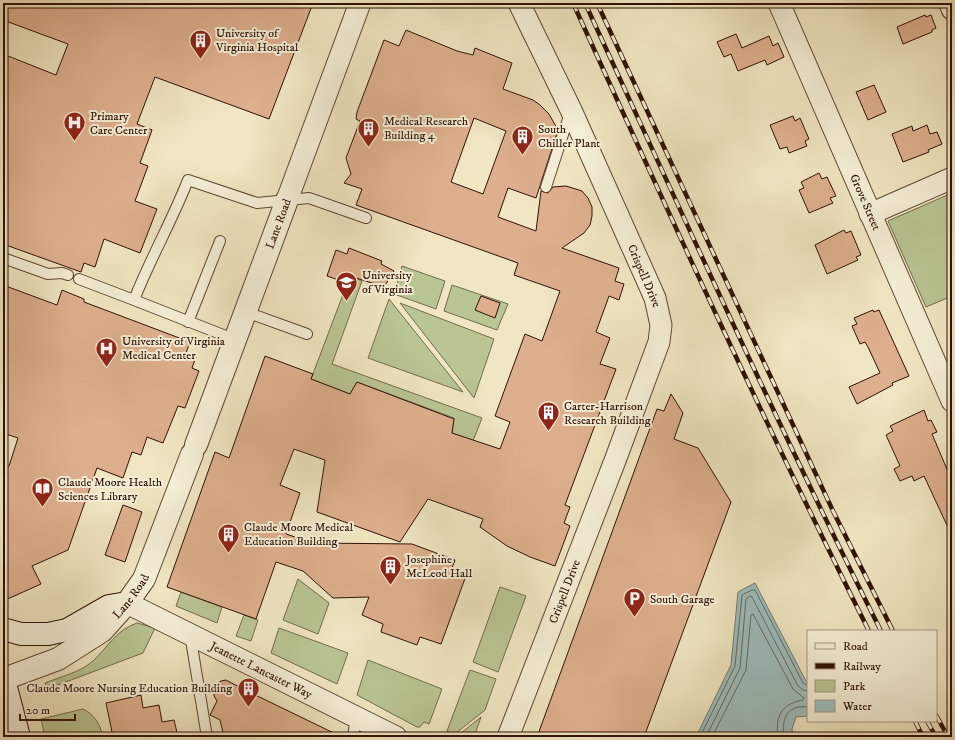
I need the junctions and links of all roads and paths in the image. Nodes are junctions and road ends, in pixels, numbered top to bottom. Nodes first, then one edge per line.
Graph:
1 (360, 3) edge
2 (519, 3) edge
3 (779, 3) edge
4 (950, 3) edge
5 (952, 9) edge
6 (571, 110) junction
7 (952, 178) edge
8 (546, 187) dead end
9 (288, 200) junction
10 (870, 214) junction
11 (366, 218) dead end
12 (220, 241) dead end
13 (3, 258) edge
14 (68, 275) dead end
15 (79, 279) dead end
16 (134, 300) junction
17 (246, 312) junction
18 (188, 322) junction
19 (307, 334) dead end
20 (236, 340) junction
21 (952, 401) edge
22 (127, 603) junction
23 (3, 629) edge
24 (190, 634) junction
25 (4, 678) edge
26 (354, 727) edge
27 (20, 737) edge
28 (207, 737) edge
29 (396, 737) edge
30 (508, 737) edge

1 - 9 street, Lane Road
2 - 6 street, Crispell Drive
3 - 10 street, Grove Street
4 - 5 street
6 - 8 lane
6 - 30 street, Crispell Drive
7 - 10 street
9 - 11 lane
9 - 16 lane
9 - 17 street, Lane Road
10 - 21 street, Grove Street
12 - 18 lane
13 - 14 lane
15 - 16 lane
16 - 18 lane
17 - 19 lane
17 - 20 street, Lane Road
18 - 20 lane
20 - 22 street, Lane Road
22 - 23 street
22 - 24 street, Jeanette Lancaster Way
22 - 25 street, Lane Road
24 - 26 street, Jeanette Lancaster Way
24 - 28 lane
25 - 27 street
26 - 29 street, Jeanette Lancaster Way

